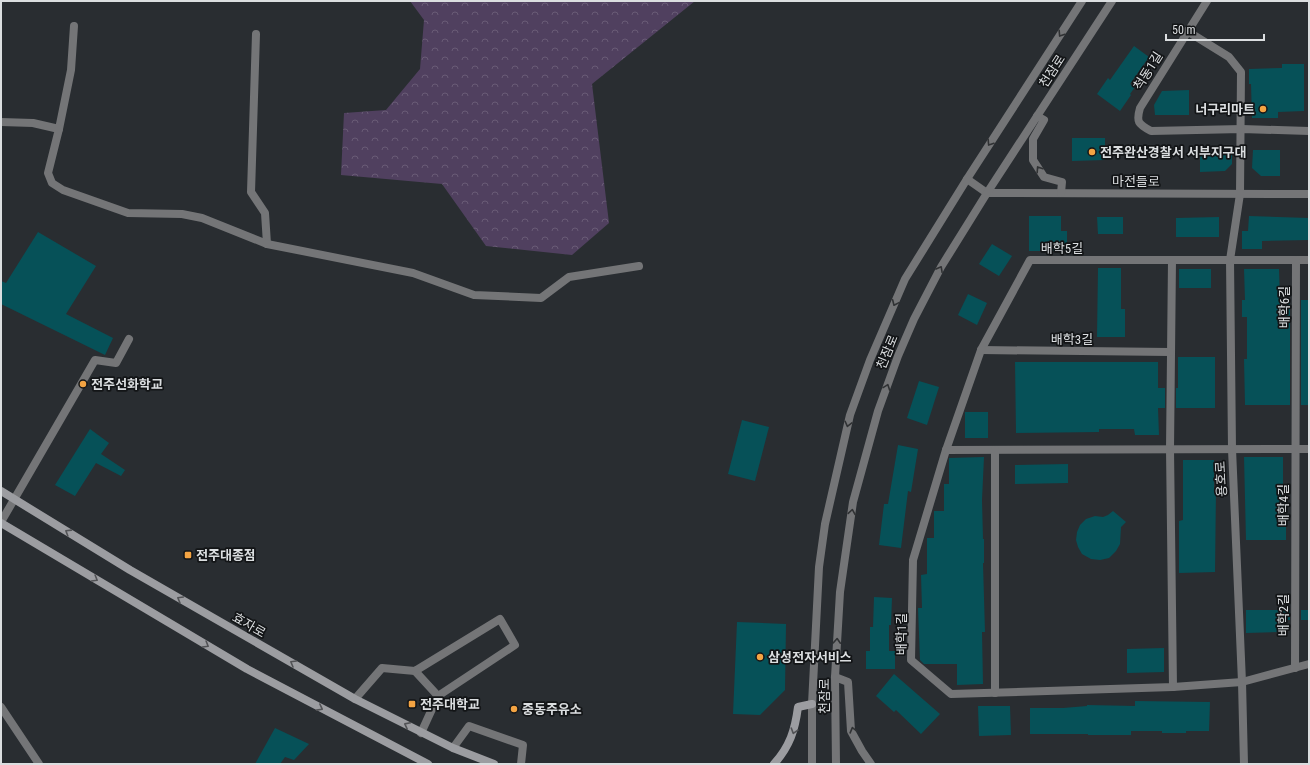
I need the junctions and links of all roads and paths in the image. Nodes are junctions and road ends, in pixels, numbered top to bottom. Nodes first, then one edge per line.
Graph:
1 (1082, 1) edge
2 (1112, 1) edge
3 (1207, 1) edge
4 (74, 26) dead end
5 (1187, 31) junction
6 (256, 34) dead end
7 (1037, 116) junction
8 (1, 122) edge
9 (59, 129) junction
10 (1242, 129) junction
11 (1309, 131) edge
12 (967, 179) junction
13 (987, 193) junction
14 (1061, 193) junction
15 (1240, 194) junction
16 (1309, 194) edge
17 (267, 244) junction
18 (1172, 260) junction
19 (1230, 260) junction
20 (1296, 260) junction
21 (1309, 260) edge
22 (639, 266) dead end
23 (129, 339) dead end
24 (981, 350) junction
25 (1170, 352) junction
26 (1296, 354) joint
27 (1309, 448) edge
28 (1170, 449) junction
29 (1232, 449) junction
30 (1295, 449) junction
31 (946, 450) junction
32 (995, 450) junction
33 (1, 491) edge
34 (15, 499) junction
35 (1, 522) edge
36 (1295, 561) joint
37 (1309, 664) edge
38 (1295, 668) junction
39 (415, 671) junction
40 (836, 677) junction
41 (1242, 682) junction
42 (1173, 687) junction
43 (995, 693) junction
44 (438, 696) junction
45 (355, 699) junction
46 (812, 704) junction
47 (1, 707) edge
48 (422, 733) junction
49 (453, 748) junction
50 (39, 764) edge
51 (428, 764) edge
52 (494, 764) edge
53 (520, 764) edge
54 (774, 764) edge
55 (812, 764) edge
56 (836, 764) edge
57 (871, 764) edge
58 (1244, 764) edge

1 -> 12 street, 천잠로
2 - 7 street, 천잠로
3 - 5 street, 척동1길
4 - 9 street
5 - 10 street
5 - 10 street, 척동1길
6 - 17 street
7 - 13 street, 천잠로
14 -> 7 street
8 - 9 street
9 - 17 street
10 - 11 street, 척동1길
10 - 15 street, 용호로
12 - 13 street
12 -> 46 street, 천잠로
13 - 14 street, 마전들로
40 -> 13 street, 천잠로
14 - 15 street, 마전들로
15 - 16 street, 마전들로
15 - 19 street, 용호로
17 - 22 street
18 - 19 street, 배학5길
18 - 24 street, 배학5길
18 - 25 street
19 - 20 street
19 - 29 street, 용호로
20 - 21 street
20 - 26 street, 배학6길
23 - 34 street
24 - 25 street, 배학3길
24 - 31 street
25 - 28 street
26 - 30 street, 배학4길
27 - 30 street
28 - 29 street
28 - 32 street
28 - 42 street
29 - 30 street
29 - 41 street, 용호로
30 - 36 street, 배학4길
31 - 32 street
31 - 43 street, 배학1길
32 - 43 street
33 - 34 main road, 효자로
34 - 35 street
45 -> 34 main road, 효자로
35 -> 51 main road
36 - 38 street, 배학2길
37 - 38 street
38 - 41 street
39 - 44 street
39 - 44 street
39 - 45 street
40 - 56 street, 천잠로
57 -> 40 street
41 - 42 street, 배학1길
41 - 58 street, 용호로
42 - 43 street, 배학1길
44 - 48 street
48 -> 45 main road, 효자로
46 -> 54 main road
46 - 55 street, 천잠로
47 - 50 street
48 - 49 main road, 효자로
49 - 52 main road, 효자로
49 - 53 street

